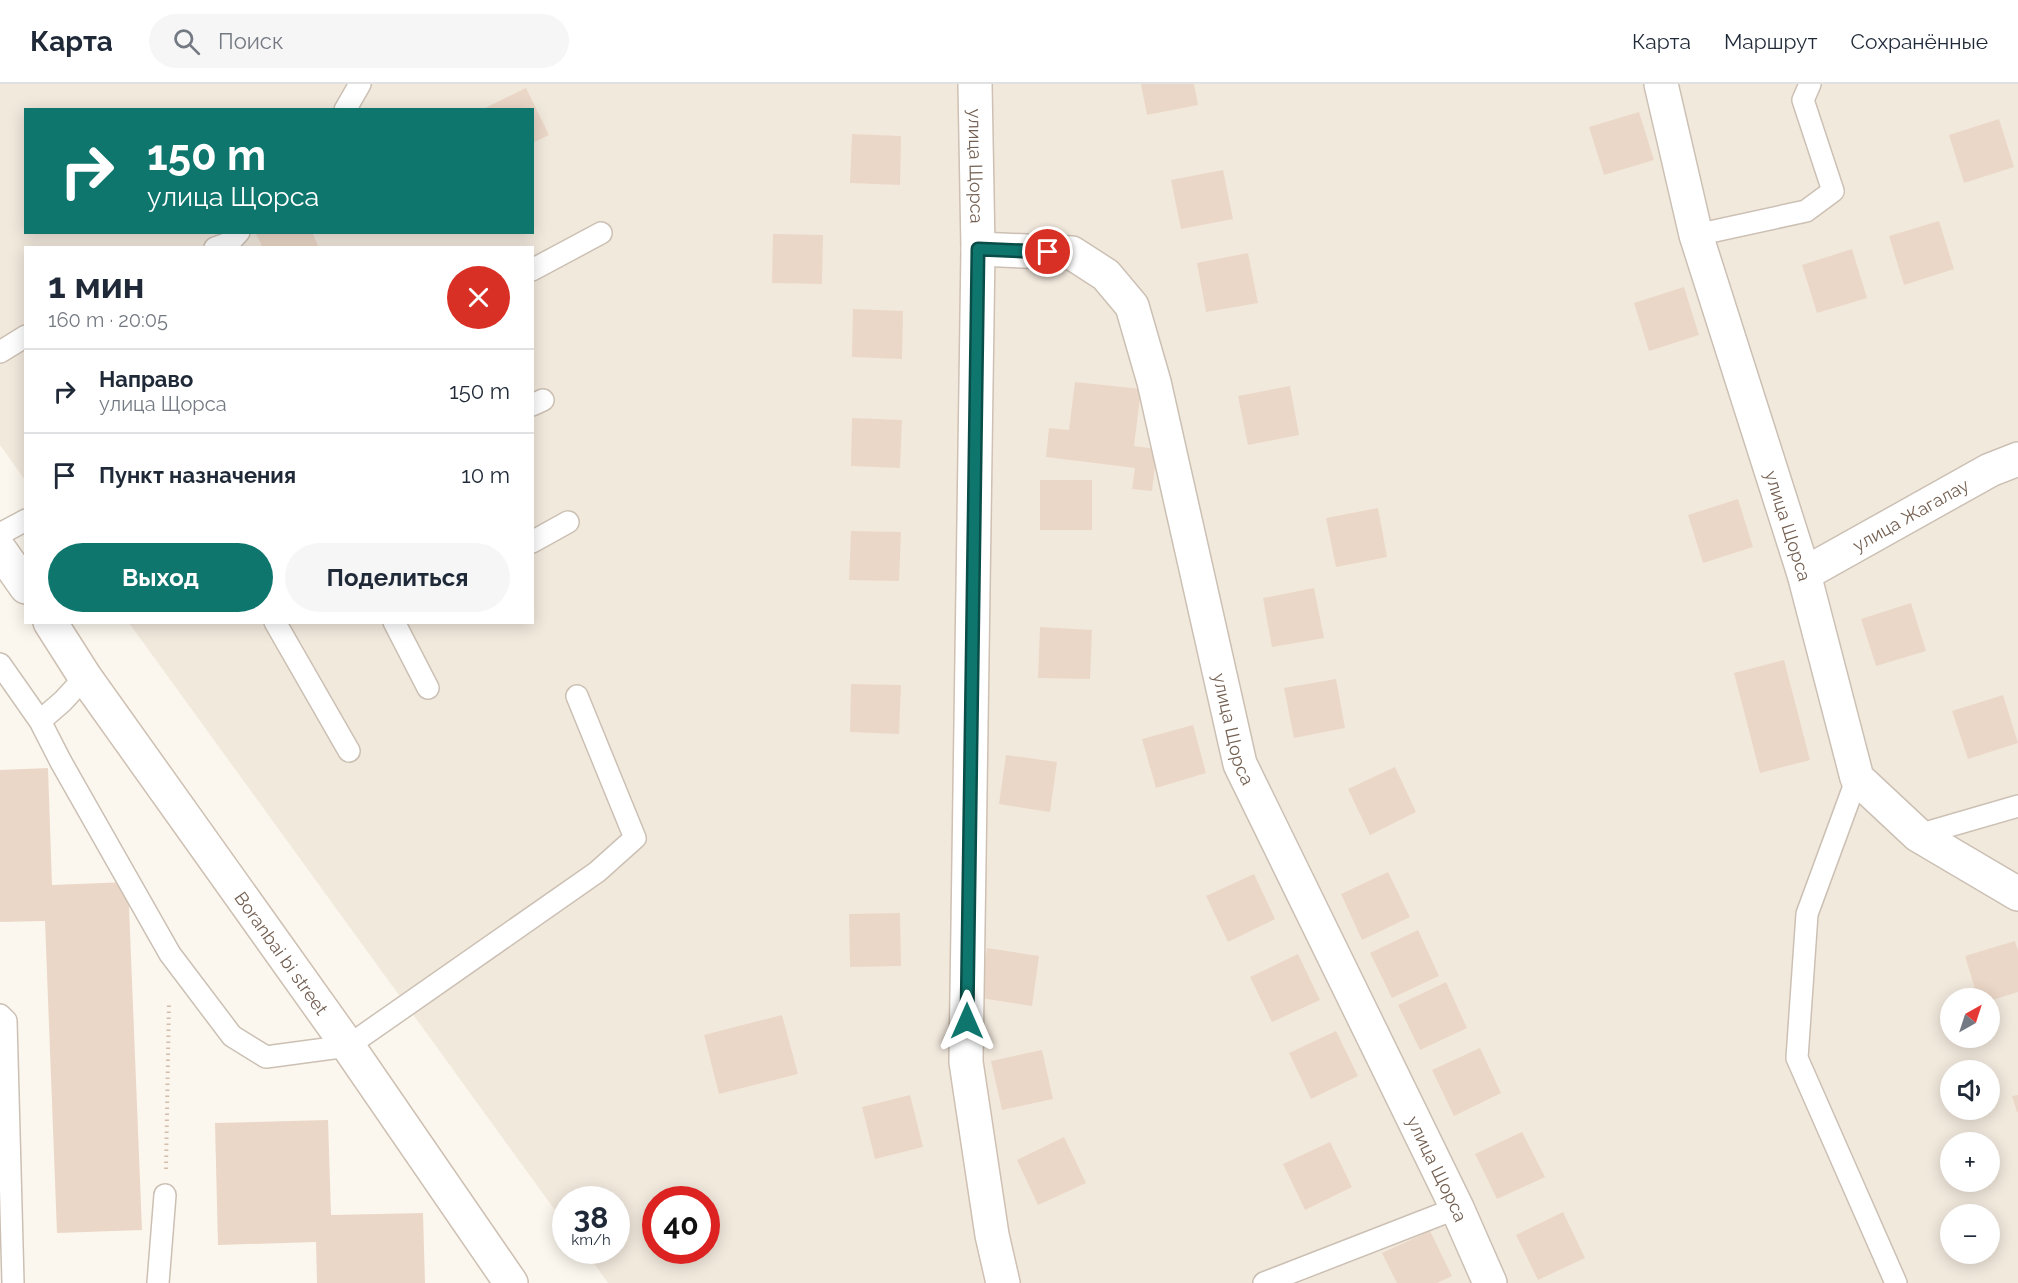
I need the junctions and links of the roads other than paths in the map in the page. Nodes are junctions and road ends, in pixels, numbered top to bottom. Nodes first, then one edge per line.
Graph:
1 (360, 84) edge
2 (975, 84) edge
3 (1661, 84) edge
4 (1810, 84) edge
5 (346, 108) edge
6 (601, 233) dead end
7 (237, 234) edge
8 (1696, 235) junction
9 (221, 246) edge
10 (978, 249) junction
11 (534, 269) edge
12 (24, 337) edge
13 (0, 352) edge
14 (2018, 459) edge
15 (24, 521) edge
16 (568, 522) dead end
17 (0, 534) edge
18 (534, 541) edge
19 (0, 550) edge
20 (1804, 574) junction
21 (24, 584) edge
22 (51, 624) edge
23 (276, 624) edge
24 (395, 624) edge
25 (0, 664) edge
26 (85, 677) junction
27 (428, 688) dead end
28 (577, 696) dead end
29 (40, 721) junction
30 (349, 751) dead end
31 (1857, 778) junction
32 (2018, 806) edge
33 (1918, 835) junction
34 (2018, 894) edge
35 (0, 1015) edge
36 (348, 1046) junction
37 (165, 1195) road end
38 (1457, 1208) junction
39 (9, 1277) edge
40 (158, 1283) edge
41 (512, 1283) edge
42 (1003, 1283) edge
43 (1264, 1283) edge
44 (1490, 1283) edge
45 (1896, 1283) edge

1 - 5 lane
2 - 10 street, улица Щорса
3 - 8 street, улица Щорса
4 - 8 lane
6 - 11 lane
7 - 9 lane
8 - 20 street, улица Щорса
10 - 38 street, улица Щорса
10 - 42 street, улица Щорса
12 - 13 lane
14 - 20 street, улица Жагалау
15 - 17 lane
16 - 18 lane
19 - 21 street
20 - 31 street, улица Щорса
22 - 26 street, Boranbai bi street
23 - 30 lane
24 - 27 lane
25 - 29 lane
26 - 29 lane
26 - 36 street, Boranbai bi street
28 - 36 lane
29 - 36 lane
31 - 33 street
31 - 45 lane
32 - 33 lane
33 - 34 street
35 - 39 lane
36 - 41 street, Boranbai bi street
37 - 40 lane
38 - 43 lane
38 - 44 street, улица Щорса

